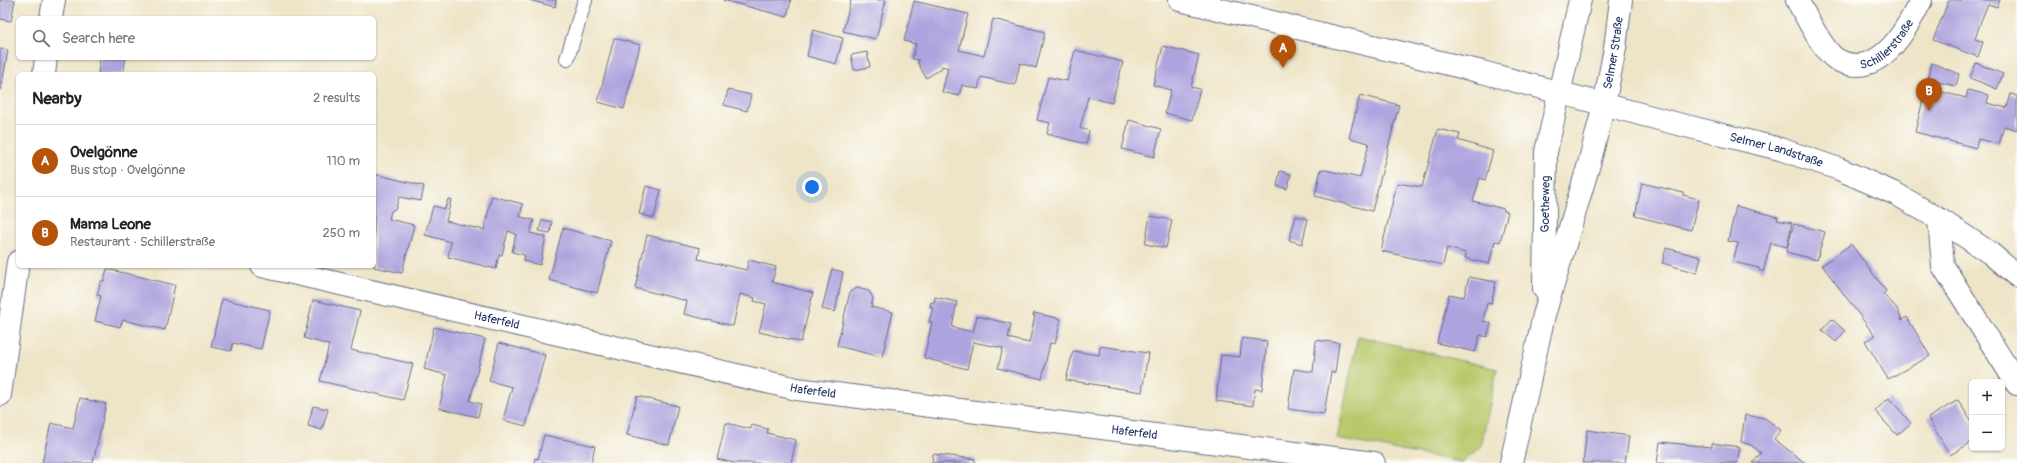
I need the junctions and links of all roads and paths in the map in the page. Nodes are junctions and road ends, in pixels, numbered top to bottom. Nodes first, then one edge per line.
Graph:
1 (54, 0) edge
2 (585, 0) edge
3 (1180, 0) edge
4 (1580, 0) edge
5 (1621, 0) edge
6 (1796, 0) edge
7 (1921, 0) edge
8 (51, 16) edge
9 (567, 59) dead end
10 (46, 60) edge
11 (44, 72) edge
12 (1559, 94) junction
13 (1604, 105) junction
14 (1940, 219) junction
15 (17, 268) edge
16 (271, 268) edge
17 (2017, 276) edge
18 (1544, 315) junction
19 (2017, 384) edge
20 (0, 395) edge
21 (1374, 463) edge
22 (1511, 463) edge

1 - 8 street
2 - 9 lane
3 - 12 street, Selmer Landstraße
4 - 12 street
5 - 13 street, Selmer Straße
6 - 7 street, Schillerstraße
10 - 11 street
12 - 13 street, Selmer Landstraße
12 - 18 street, Goetheweg
13 - 14 street, Selmer Landstraße
13 - 18 street, Goetheweg
14 - 17 street, Selmer Landstraße
14 - 19 street
15 - 20 street
16 - 21 street, Haferfeld
18 - 22 street, Goetheweg

